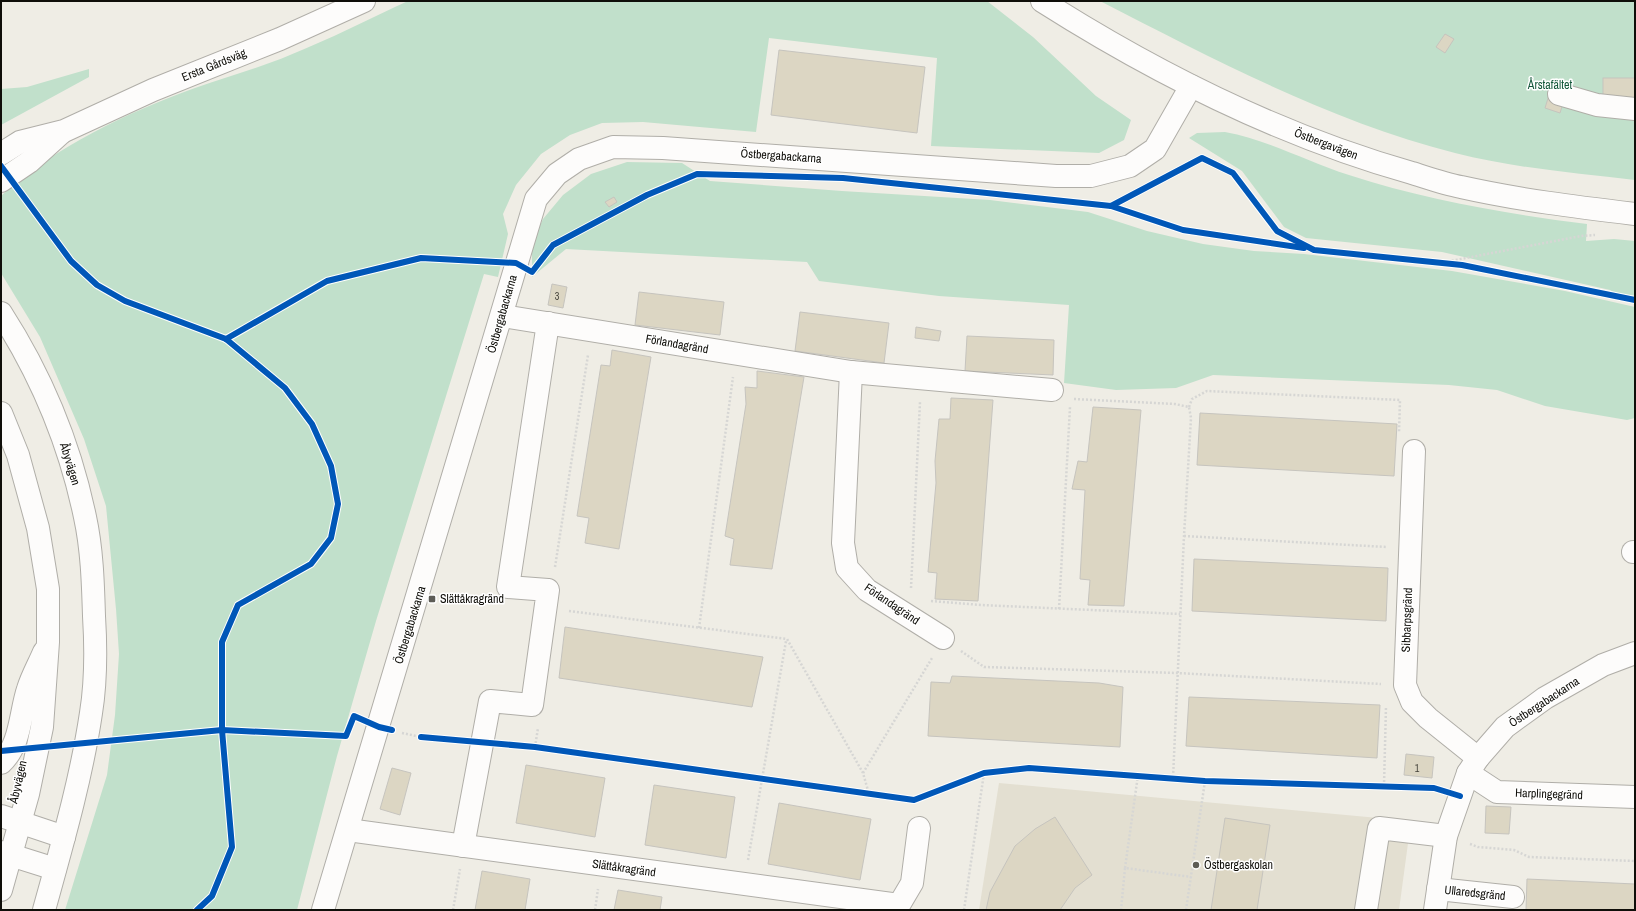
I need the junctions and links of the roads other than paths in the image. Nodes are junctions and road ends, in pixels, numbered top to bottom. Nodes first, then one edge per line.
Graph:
1 (364, 1) edge
2 (1042, 1) edge
3 (1191, 86) junction
4 (1559, 94) dead end
5 (1635, 109) edge
6 (64, 131) junction
7 (1, 154) edge
8 (1, 181) edge
9 (1635, 214) edge
10 (1, 313) edge
11 (502, 316) junction
12 (548, 323) junction
13 (852, 372) junction
14 (1062, 394) road end
15 (1, 413) edge
16 (1406, 445) road end
17 (943, 638) road end
18 (48, 642) junction
19 (1635, 653) edge
20 (1, 763) edge
21 (1473, 766) junction
22 (1635, 797) edge
23 (10, 820) edge
24 (919, 828) dead end
25 (348, 830) junction
26 (1446, 836) junction
27 (64, 837) junction
28 (463, 846) junction
29 (6, 853) edge
30 (55, 869) junction
31 (1438, 889) junction
32 (1, 890) edge
33 (1513, 897) dead end
34 (44, 910) edge
35 (323, 910) edge
36 (1366, 910) edge
37 (1435, 910) edge

1 - 6 street, Ersta Gårdsväg
2 - 3 street, Östbergavägen
3 - 9 street, Östbergavägen
3 - 11 street, Östbergabackarna
4 - 5 street
6 - 7 street, Ersta Gårdsväg
6 - 8 street, Ersta Gårdsväg
10 - 27 street, Åbyvägen
11 - 12 street, Förlandagränd
11 - 25 street, Östbergabackarna
12 - 13 street, Förlandagränd
12 - 28 street
13 - 14 street, Förlandagränd
13 - 17 street, Förlandagränd
15 - 18 street, Åbyvägen
16 - 21 street, Sibbarpsgränd
18 - 20 street
18 - 23 street, Åbyvägen
19 - 21 street, Östbergabackarna
21 - 22 street, Harplingegränd
21 - 26 street, Östbergabackarna
23 - 27 street
23 - 29 street, Åbyvägen
24 - 28 street, Slättåkragränd
25 - 28 street, Slättåkragränd
25 - 35 street, Östbergabackarna
26 - 31 street, Östbergabackarna
26 - 36 street
27 - 30 street, Åbyvägen
29 - 30 street
29 - 32 street, Åbyvägen
30 - 34 street, Åbyvägen
31 - 33 street, Ullaredsgränd
31 - 37 street, Östbergabackarna

